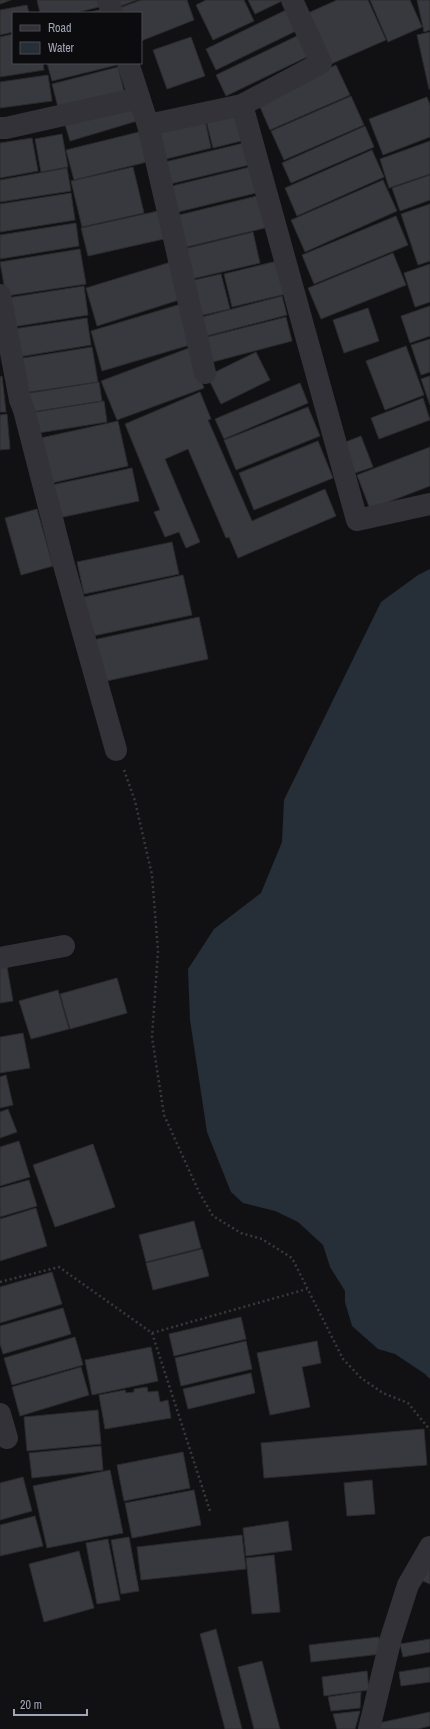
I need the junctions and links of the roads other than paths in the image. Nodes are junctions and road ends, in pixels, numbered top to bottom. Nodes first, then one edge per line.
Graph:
1 (108, 0) edge
2 (292, 0) edge
3 (112, 12) edge
4 (128, 64) edge
5 (139, 98) junction
6 (242, 105) junction
7 (148, 125) junction
8 (0, 128) edge
9 (0, 295) edge
10 (205, 373) dead end
11 (430, 504) edge
12 (116, 750) road end
13 (64, 946) dead end
14 (0, 958) edge
15 (0, 1414) edge
16 (7, 1438) dead end
17 (430, 1547) edge
18 (369, 1729) edge

1 - 3 street
2 - 6 street
4 - 5 street
5 - 7 street
5 - 8 street
6 - 7 street
6 - 11 street
7 - 10 street
9 - 12 street
13 - 14 street
15 - 16 street
17 - 18 street

